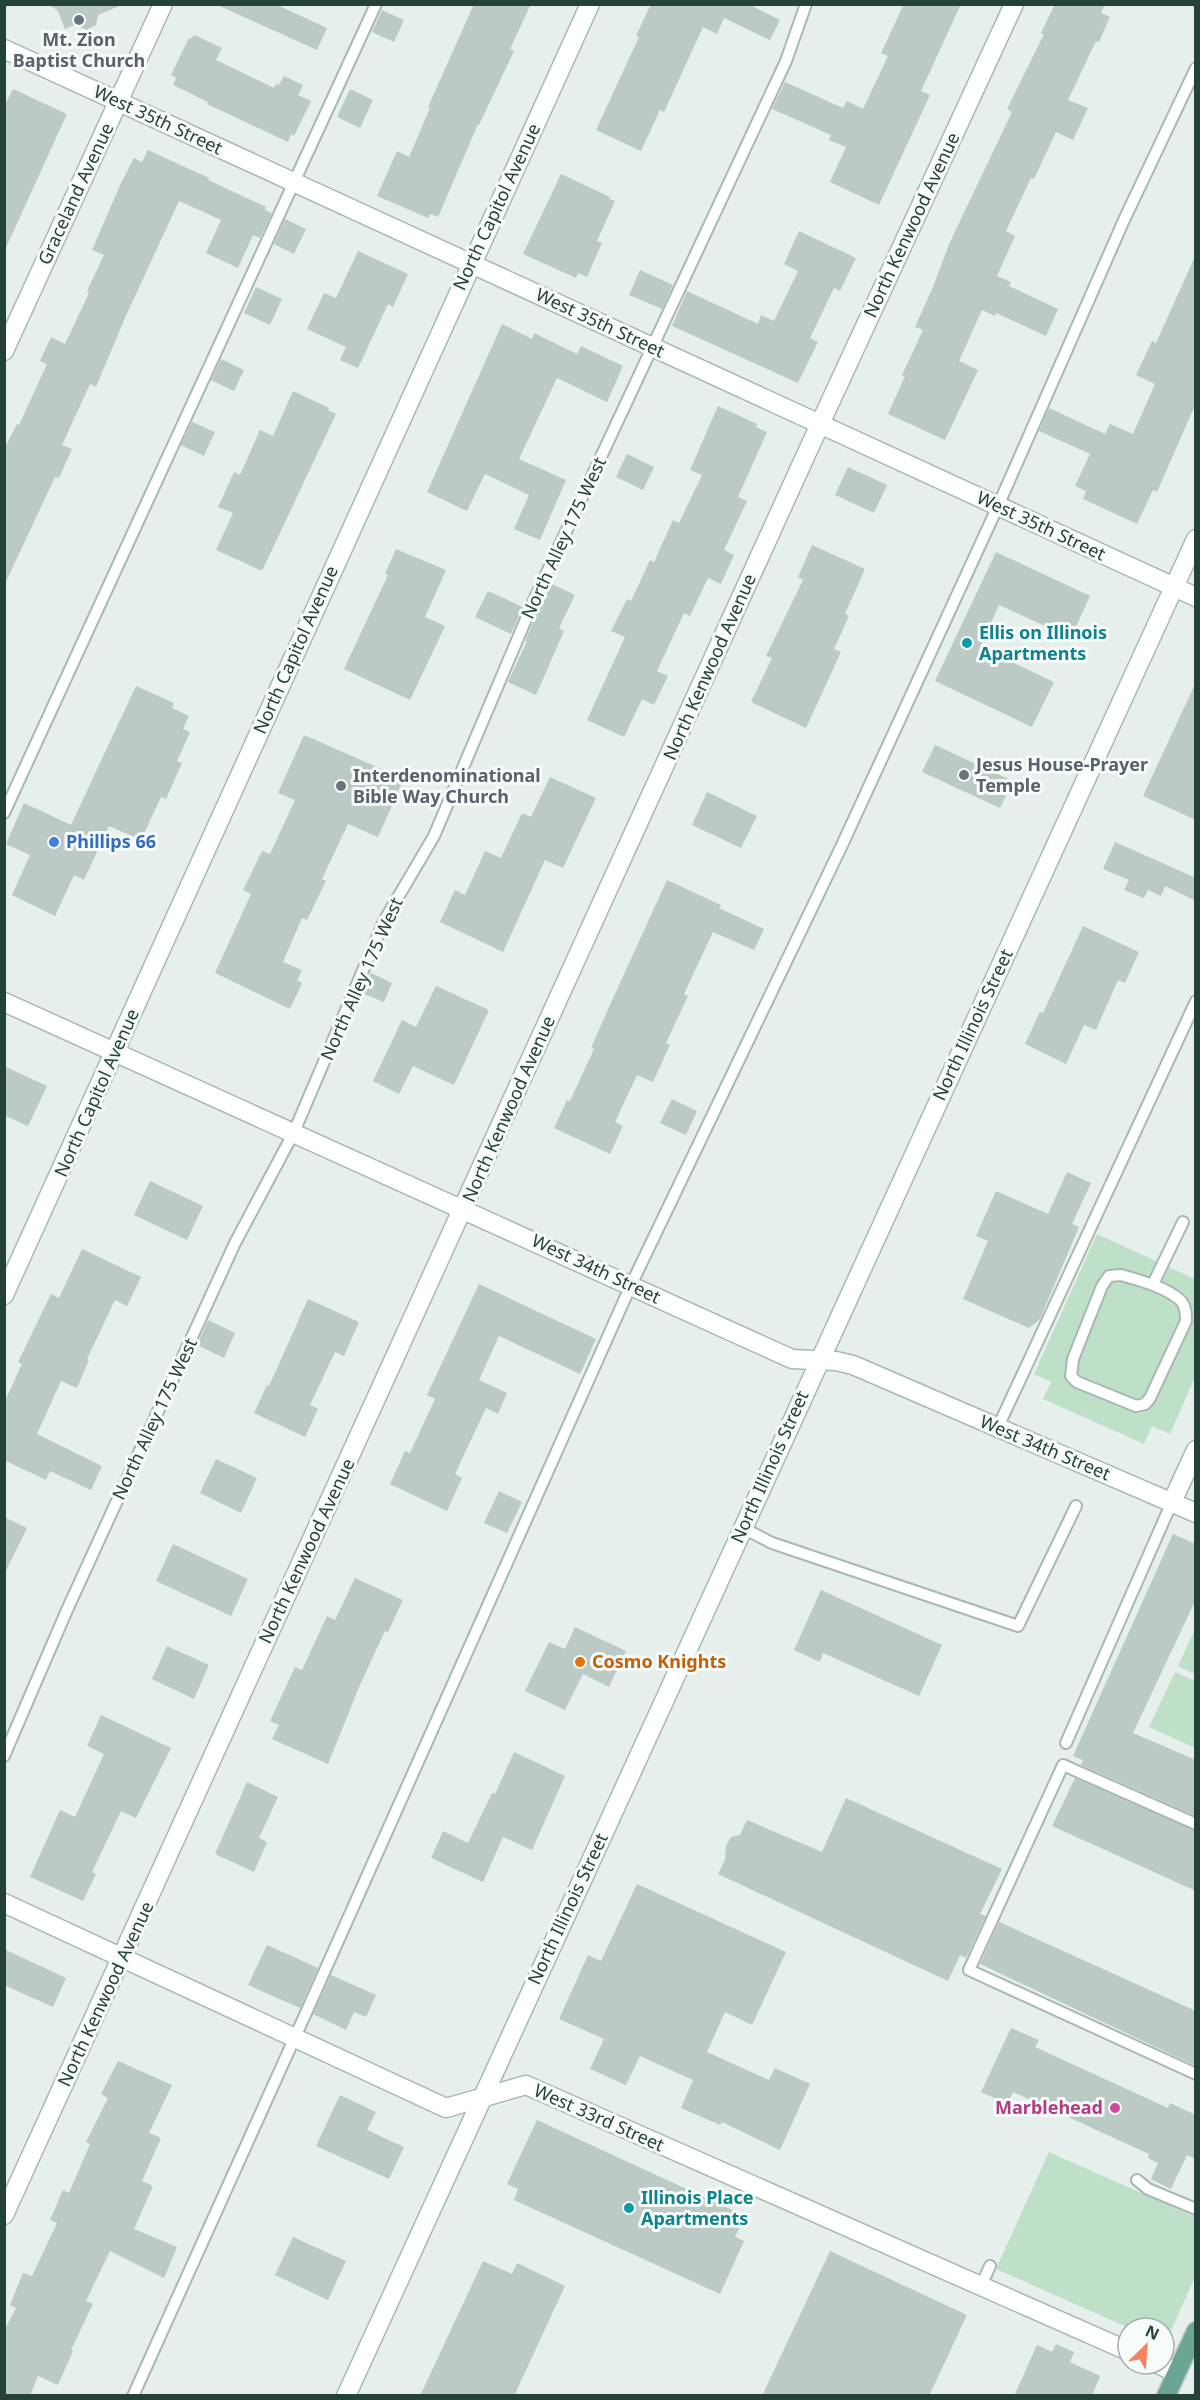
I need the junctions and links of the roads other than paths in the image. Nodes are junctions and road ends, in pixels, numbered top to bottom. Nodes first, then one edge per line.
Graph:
1 (163, 4) edge
2 (376, 4) edge
3 (590, 4) edge
4 (806, 4) edge
5 (1014, 4) edge
6 (4, 49) edge
7 (1196, 68) edge
8 (118, 101) junction
9 (294, 182) junction
10 (470, 264) junction
11 (652, 347) junction
12 (4, 351) edge
13 (820, 424) junction
14 (998, 506) junction
15 (1196, 539) edge
16 (1174, 587) junction
17 (1196, 597) edge
18 (4, 813) edge
19 (1196, 1001) edge
20 (4, 1002) edge
21 (115, 1052) junction
22 (294, 1132) junction
23 (464, 1209) junction
24 (1183, 1222) dead end
25 (1153, 1284) junction
26 (631, 1285) junction
27 (4, 1295) edge
28 (819, 1361) junction
29 (998, 1427) junction
30 (1196, 1450) edge
31 (1172, 1502) junction
32 (1076, 1506) dead end
33 (1196, 1513) edge
34 (743, 1528) junction
35 (1066, 1743) dead end
36 (4, 1756) edge
37 (1196, 1824) edge
38 (4, 1903) edge
39 (123, 1958) junction
40 (295, 2038) junction
41 (1196, 2074) edge
42 (483, 2096) junction
43 (1137, 2180) dead end
44 (1196, 2209) edge
45 (4, 2215) edge
46 (990, 2266) dead end
47 (981, 2286) junction
48 (1196, 2331) edge
49 (1116, 2346) edge
50 (1177, 2373) joint
51 (133, 2396) edge
52 (346, 2396) edge
53 (1166, 2396) edge

1 - 8 street, Graceland Avenue
2 - 9 lane
3 - 10 street, North Capitol Avenue
4 - 11 lane, North Alley 175 West
5 - 13 street, North Kenwood Avenue
6 - 8 street, West 35th Street
7 - 14 lane
8 - 9 street, West 35th Street
8 - 12 street, Graceland Avenue
9 - 10 street, West 35th Street
9 - 18 lane
10 - 11 street, West 35th Street
10 - 21 street, North Capitol Avenue
11 - 13 street, West 35th Street
11 - 22 lane, North Alley 175 West
13 - 14 street, West 35th Street
13 - 23 street, North Kenwood Avenue
14 - 16 street, West 35th Street
14 - 26 lane
15 - 16 street, North Illinois Street
16 - 17 street, West 35th Street
16 - 28 street, North Illinois Street
19 - 29 lane
20 - 21 street, West 34th Street
21 - 22 street, West 34th Street
21 - 27 street, North Capitol Avenue
22 - 23 street, West 34th Street
22 - 36 lane, North Alley 175 West
23 - 26 street, West 34th Street
23 - 39 street, North Kenwood Avenue
24 - 25 lane
25 - 25 lane
26 - 28 street, West 34th Street
26 - 40 lane
28 - 29 street, West 34th Street
28 - 34 street, North Illinois Street
29 - 31 street, West 34th Street
30 - 31 street
31 - 33 street, West 34th Street
31 - 35 lane
32 - 34 lane
34 - 42 street, North Illinois Street
37 - 41 lane
38 - 39 street, West 33rd Street
39 - 40 street, West 33rd Street
39 - 45 street, North Kenwood Avenue
40 - 42 street, West 33rd Street
40 - 51 lane
42 - 47 street, West 33rd Street
42 - 52 street, North Illinois Street
43 - 44 lane
46 - 47 lane
47 - 49 street, West 33rd Street
48 - 50 main road
50 - 53 main road

